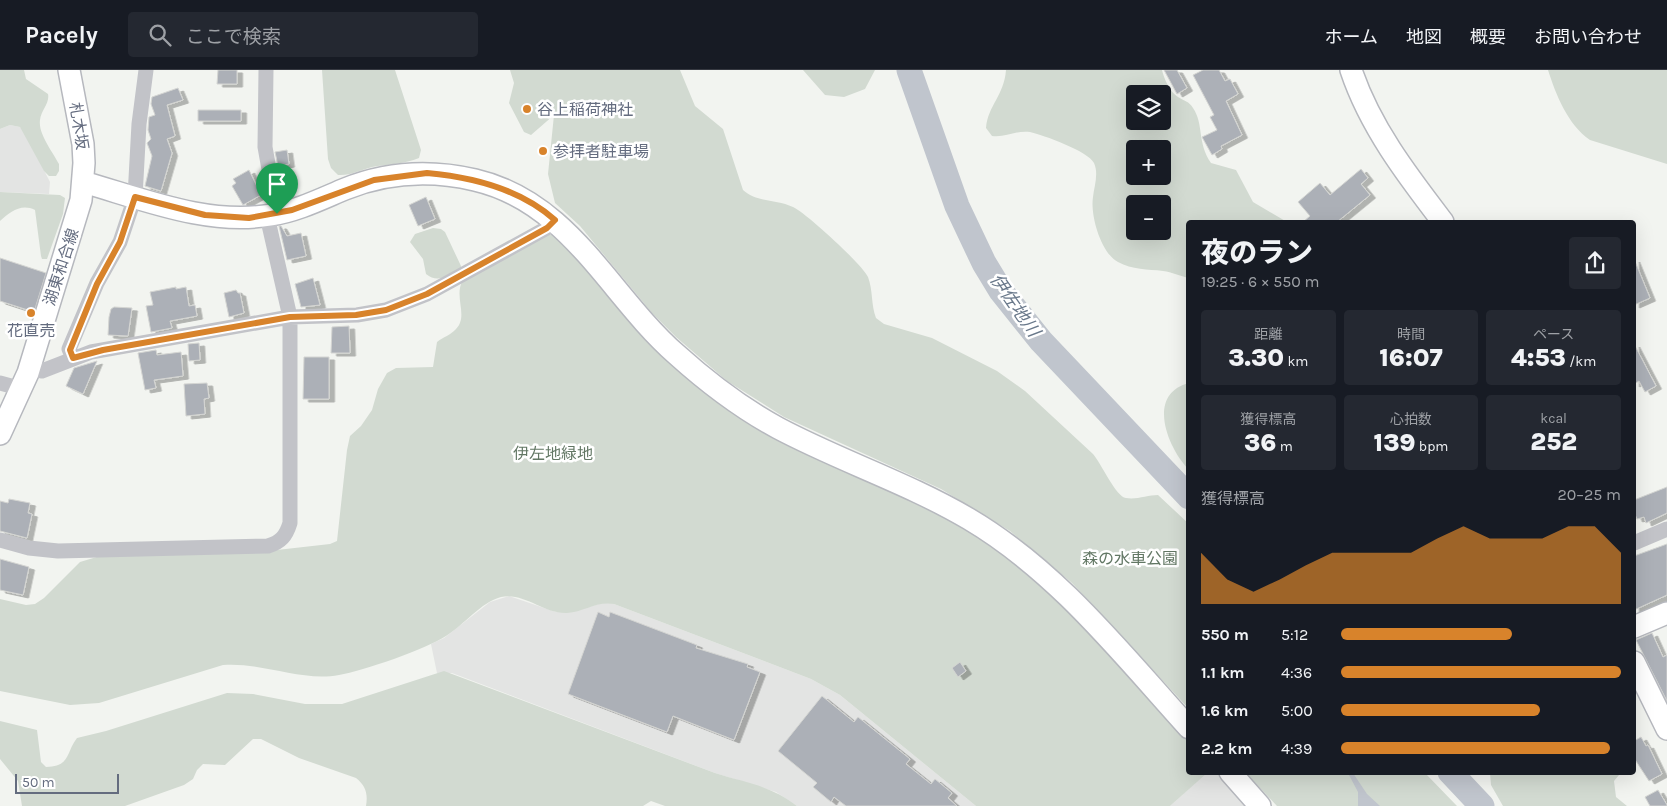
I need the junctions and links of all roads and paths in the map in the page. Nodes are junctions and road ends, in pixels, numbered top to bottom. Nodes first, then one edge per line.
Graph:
1 (68, 70) edge
2 (146, 70) edge
3 (266, 70) edge
4 (1351, 70) edge
5 (84, 182) junction
6 (135, 197) junction
7 (272, 215) junction
8 (555, 220) junction
9 (1442, 220) edge
10 (290, 317) junction
11 (73, 358) junction
12 (29, 367) junction
13 (0, 382) edge
14 (22, 388) junction
15 (0, 434) edge
16 (1667, 530) edge
17 (0, 540) edge
18 (1636, 542) edge
19 (1667, 613) edge
20 (1636, 626) edge
21 (1636, 666) edge
22 (1186, 725) edge
23 (1667, 729) edge
24 (1233, 775) edge
25 (1260, 806) edge

1 - 5 street, 札木坂
2 - 6 street
3 - 7 street
4 - 9 street
5 - 6 street
5 - 12 street, 湖東和合線
6 - 7 street
6 - 11 street
7 - 8 street
7 - 10 street
8 - 10 street
8 - 22 street
10 - 11 street
10 - 17 street
11 - 12 street
12 - 14 street, 湖東和合線
13 - 14 street
14 - 15 street, 湖東和合線
16 - 18 street
19 - 20 street
21 - 23 street
24 - 25 street

